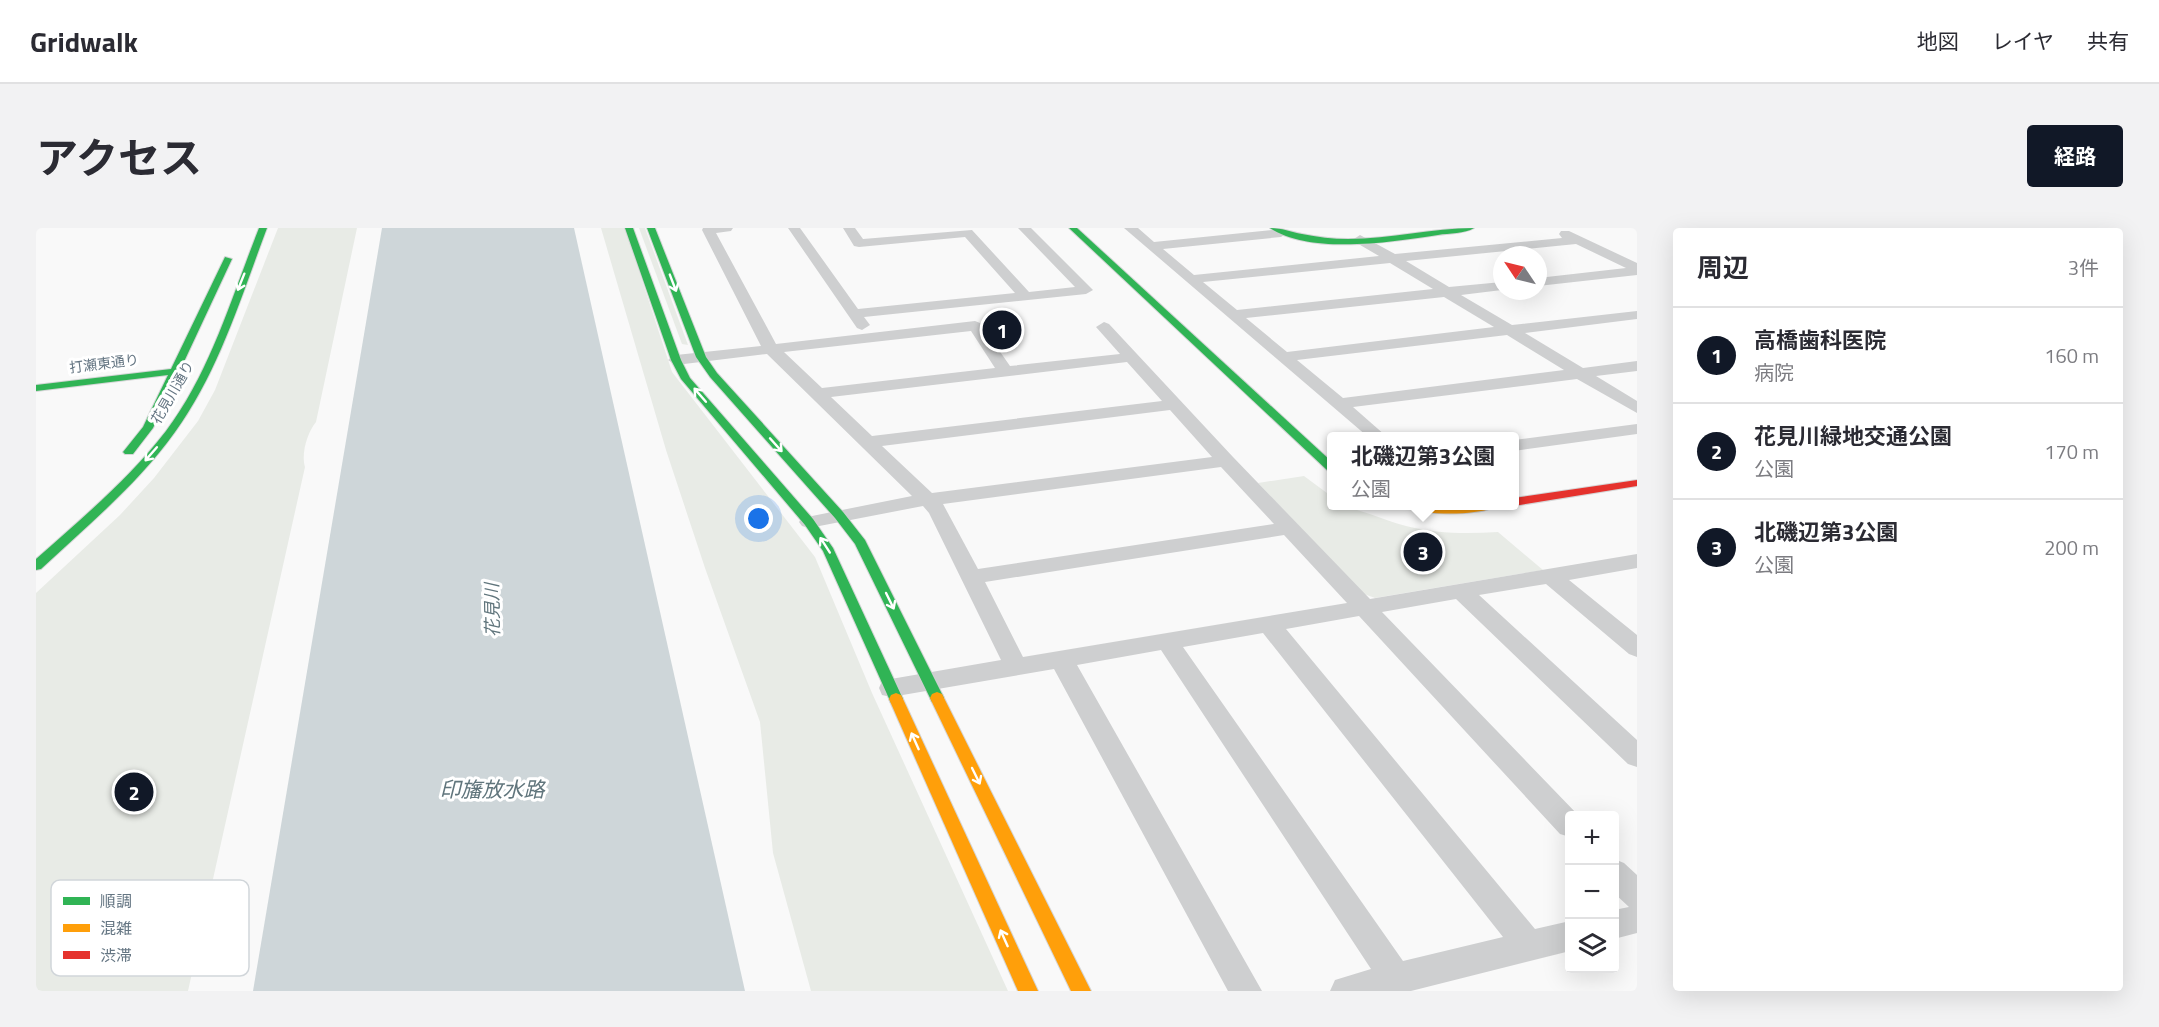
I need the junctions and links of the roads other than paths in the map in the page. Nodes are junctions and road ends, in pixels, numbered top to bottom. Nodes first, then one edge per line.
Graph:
1 (263, 228) edge
2 (629, 228) edge
3 (651, 228) edge
4 (727, 228) edge
5 (794, 228) edge
6 (849, 228) edge
7 (1024, 228) edge
8 (1073, 228) edge
9 (1130, 228) edge
10 (1470, 228) edge
11 (1553, 228) edge
12 (1277, 230) edge
13 (1360, 239) junction
14 (1577, 240) junction
15 (1151, 246) junction
16 (232, 251) dead end
17 (1393, 259) junction
18 (1637, 269) edge
19 (1191, 279) junction
20 (1547, 281) edge
21 (1493, 287) edge
22 (1446, 292) junction
23 (1025, 296) junction
24 (854, 314) junction
25 (1234, 315) junction
26 (1637, 315) edge
27 (1104, 327) dead end
28 (1510, 330) junction
29 (871, 338) junction
30 (771, 349) junction
31 (701, 357) junction
32 (1131, 357) junction
33 (1283, 357) junction
34 (676, 360) junction
35 (1637, 366) edge
36 (176, 371) junction
37 (1006, 372) junction
38 (1580, 373) junction
39 (36, 388) edge
40 (817, 394) junction
41 (1175, 404) junction
42 (1339, 404) junction
43 (1637, 408) edge
44 (1637, 429) edge
45 (1372, 432) edge
46 (869, 442) junction
47 (1519, 445) edge
48 (1226, 460) junction
49 (120, 462) dead end
50 (1327, 464) edge
51 (1637, 483) edge
52 (929, 500) junction
53 (1519, 501) edge
54 (1440, 510) edge
55 (1461, 510) edge
56 (839, 515) junction
57 (809, 522) junction
58 (1290, 528) junction
59 (1637, 561) edge
60 (36, 566) edge
61 (1551, 576) junction
62 (971, 577) junction
63 (1461, 591) junction
64 (1365, 607) junction
65 (1269, 624) junction
66 (1167, 641) junction
67 (1637, 648) edge
68 (1061, 659) junction
69 (1016, 667) junction
70 (929, 681) junction
71 (891, 688) junction
72 (1637, 756) edge
73 (1565, 821) edge
74 (1619, 877) edge
75 (1637, 896) edge
76 (1637, 919) edge
77 (1619, 924) edge
78 (1565, 937) edge
79 (1529, 946) junction
80 (1396, 979) junction
81 (1028, 991) edge
82 (1081, 991) edge
83 (1246, 991) edge
84 (1346, 991) edge

1 -> 60 street, 花見川通り
2 - 34 street
3 -> 31 street
4 - 30 street
5 - 24 street
6 - 23 street
7 - 23 street
8 - 50 street
9 - 15 street
10 - 13 street
11 - 14 street
12 - 13 street
12 - 15 street
13 - 17 street
14 - 17 street
14 - 18 street
15 - 19 street
16 - 36 street, 花見川通り
17 - 19 street
17 - 22 street
18 - 20 street
19 - 25 street
21 - 22 street
22 - 25 street
22 - 28 street
23 - 24 street
24 - 29 street
25 - 33 street
26 - 28 street
27 - 32 street
28 - 33 street
28 - 38 street
29 - 30 street
29 - 37 street
30 - 31 street
30 - 40 street
31 - 34 street
31 -> 56 street
32 - 37 street
32 - 41 street
33 - 42 street
57 -> 34 street
35 - 38 street
36 - 39 street, 打瀬東通り
36 - 49 street, 花見川通り
37 - 40 street
38 - 42 street
38 - 43 street
40 - 46 street
41 - 46 street
41 - 48 street
42 - 45 street
44 - 47 street
46 - 52 street
48 - 52 street
48 - 58 street
51 - 53 street
52 - 56 street
52 - 62 street
54 - 55 street
56 - 57 street
56 -> 70 street
71 -> 57 street
58 - 62 street
58 - 64 street
59 - 61 street
61 - 63 street
61 - 67 street
62 - 69 street
63 - 64 street
63 - 72 street
64 - 65 street
64 - 73 street
65 - 66 street
65 - 79 street
66 - 68 street
66 - 80 street
68 - 69 street
68 - 83 street
69 - 70 street
70 - 71 street
70 -> 82 street
81 -> 71 street
74 - 75 street
76 - 77 street
78 - 79 street
79 - 80 street
80 - 84 street

